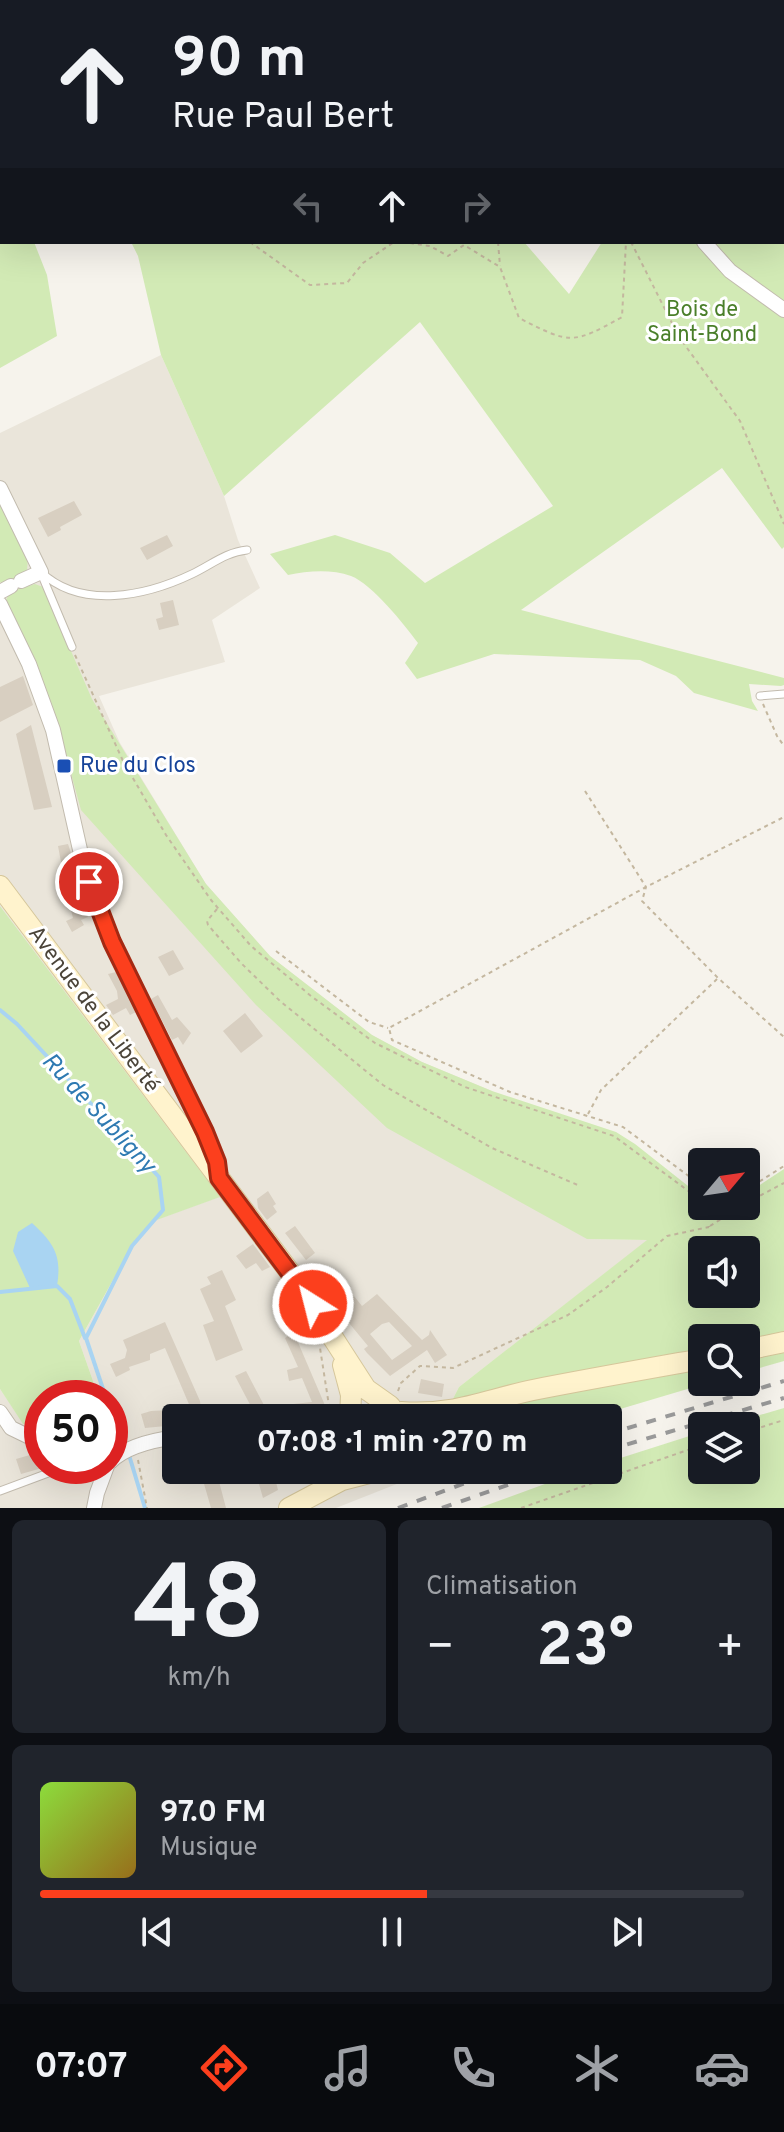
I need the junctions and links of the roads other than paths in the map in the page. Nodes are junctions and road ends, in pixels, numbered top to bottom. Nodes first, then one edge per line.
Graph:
1 (706, 244) edge
2 (784, 310) edge
3 (0, 488) edge
4 (247, 550) dead end
5 (41, 572) junction
6 (11, 587) edge
7 (0, 604) edge
8 (72, 647) road end
9 (784, 694) edge
10 (760, 696) road end
11 (0, 886) edge
12 (188, 1120) junction
13 (784, 1342) edge
14 (760, 1347) edge
15 (339, 1350) junction
16 (688, 1362) edge
17 (351, 1404) edge
18 (394, 1404) edge
19 (485, 1404) edge
20 (0, 1412) edge
21 (4, 1426) edge
22 (24, 1436) edge
23 (162, 1441) edge
24 (128, 1451) edge
25 (24, 1482) edge
26 (101, 1484) edge
27 (322, 1484) edge
28 (334, 1484) edge
29 (0, 1491) edge
30 (314, 1494) junction
31 (94, 1508) edge
32 (289, 1508) edge

1 - 2 street
3 - 5 street
4 - 5 lane
5 - 6 street
5 - 8 lane
7 - 12 street
9 - 10 lane
11 - 12 main road, Avenue de la Liberté
12 - 15 main road, Avenue de la Liberté
13 - 14 main road
15 - 17 main road
15 - 18 main road
16 - 19 main road
20 - 21 street
21 - 22 street
23 - 24 street
25 - 29 lane
26 - 31 street
27 - 30 main road
28 - 30 main road
30 - 32 main road

